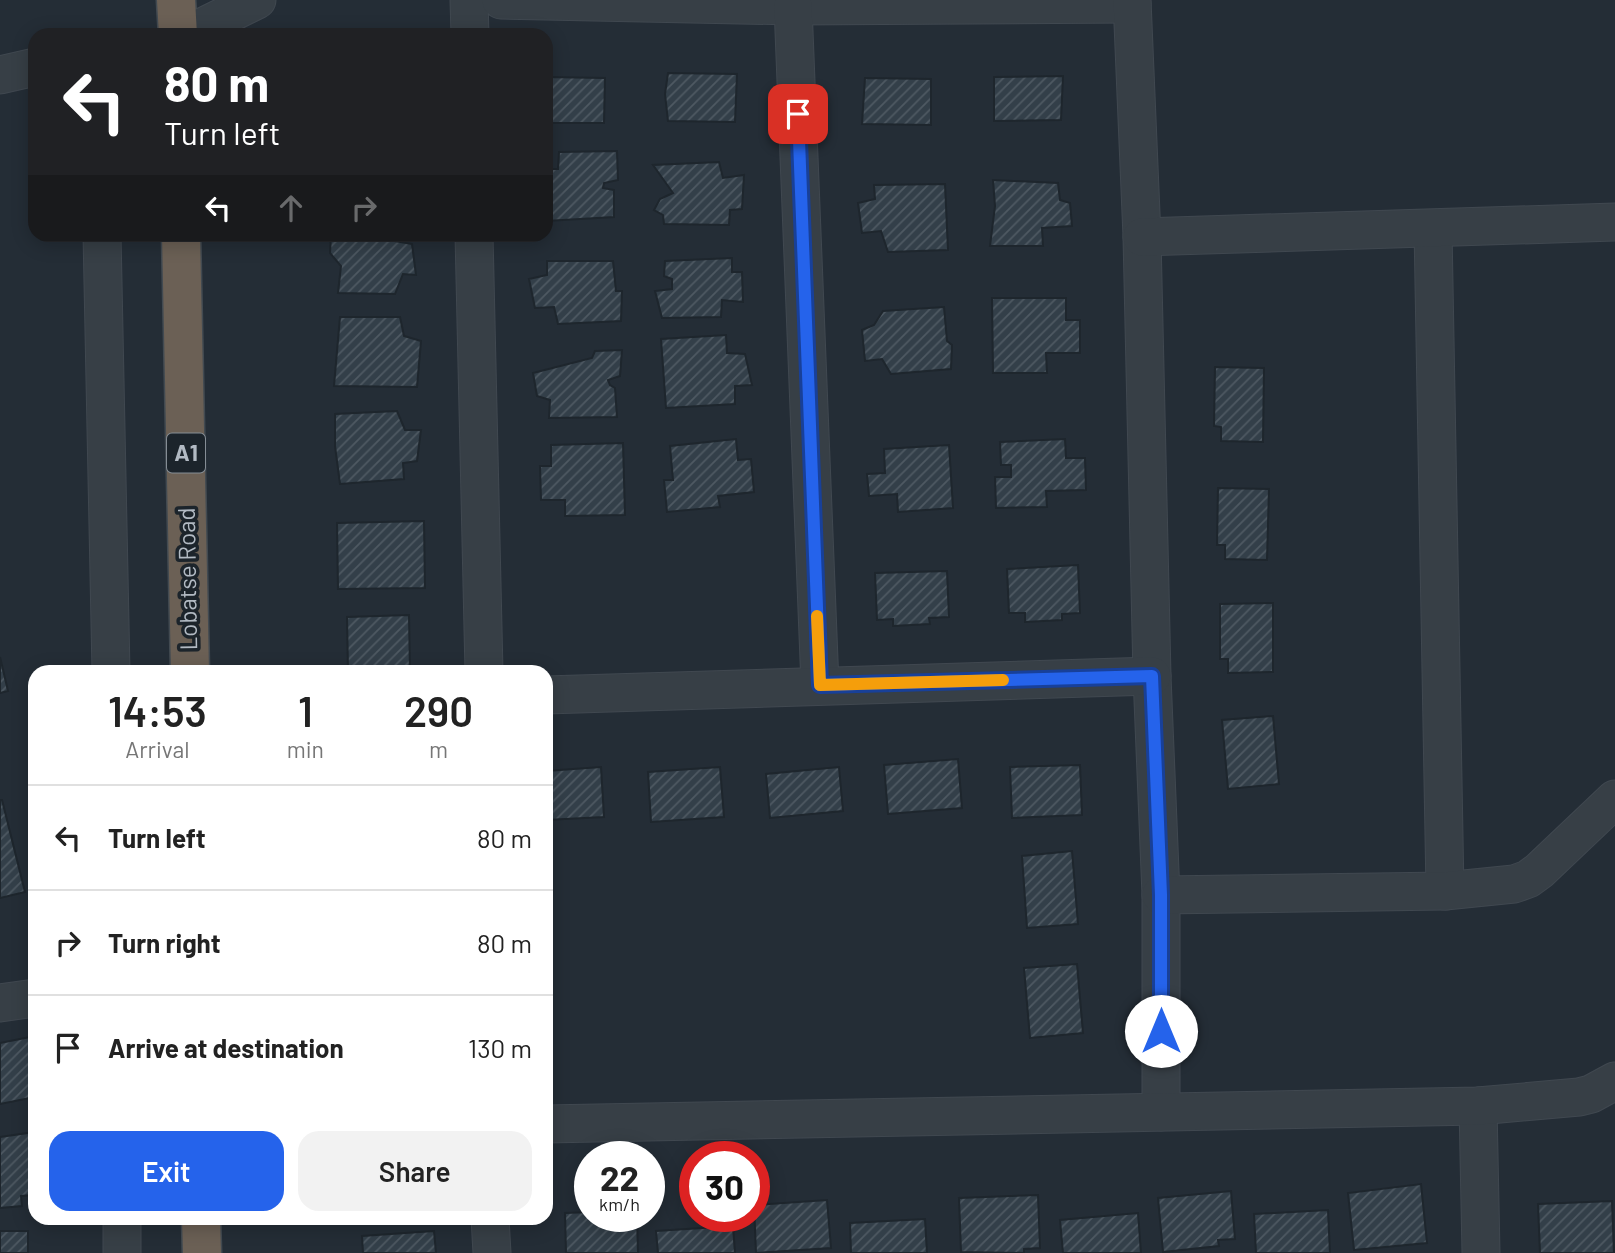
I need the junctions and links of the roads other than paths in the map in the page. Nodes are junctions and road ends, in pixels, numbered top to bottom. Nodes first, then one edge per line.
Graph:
1 (176, 0) edge
2 (257, 0) edge
3 (469, 0) edge
4 (501, 0) edge
5 (1132, 2) edge
6 (793, 6) junction
7 (177, 28) edge
8 (200, 28) edge
9 (470, 28) edge
10 (28, 68) edge
11 (0, 75) edge
12 (1615, 222) edge
13 (1433, 229) junction
14 (1142, 237) junction
15 (102, 242) edge
16 (181, 242) edge
17 (474, 242) edge
18 (111, 665) edge
19 (190, 665) edge
20 (484, 665) edge
21 (1152, 676) junction
22 (820, 685) junction
23 (553, 695) edge
24 (1615, 799) edge
25 (1445, 891) junction
26 (1161, 895) junction
27 (28, 999) edge
28 (0, 1003) edge
29 (1615, 1081) edge
30 (1478, 1106) junction
31 (1161, 1112) junction
32 (553, 1124) edge
33 (122, 1225) edge
34 (490, 1225) edge
35 (122, 1253) edge
36 (492, 1253) edge
37 (1481, 1253) edge

1 - 7 highway
2 - 8 street
3 - 9 street
4 - 6 street
5 - 6 street
5 - 14 street
6 - 22 street
10 - 11 street
12 - 13 street
13 - 14 street
13 - 25 street
14 - 21 street
15 - 18 street
16 - 19 highway, Lobatse Road / A1
17 - 20 street
21 - 22 street
21 - 26 street
22 - 23 street
24 - 25 street
25 - 26 street
26 - 31 street
27 - 28 street
29 - 30 street
30 - 31 street
30 - 37 street
31 - 32 street
33 - 35 street
34 - 36 street

